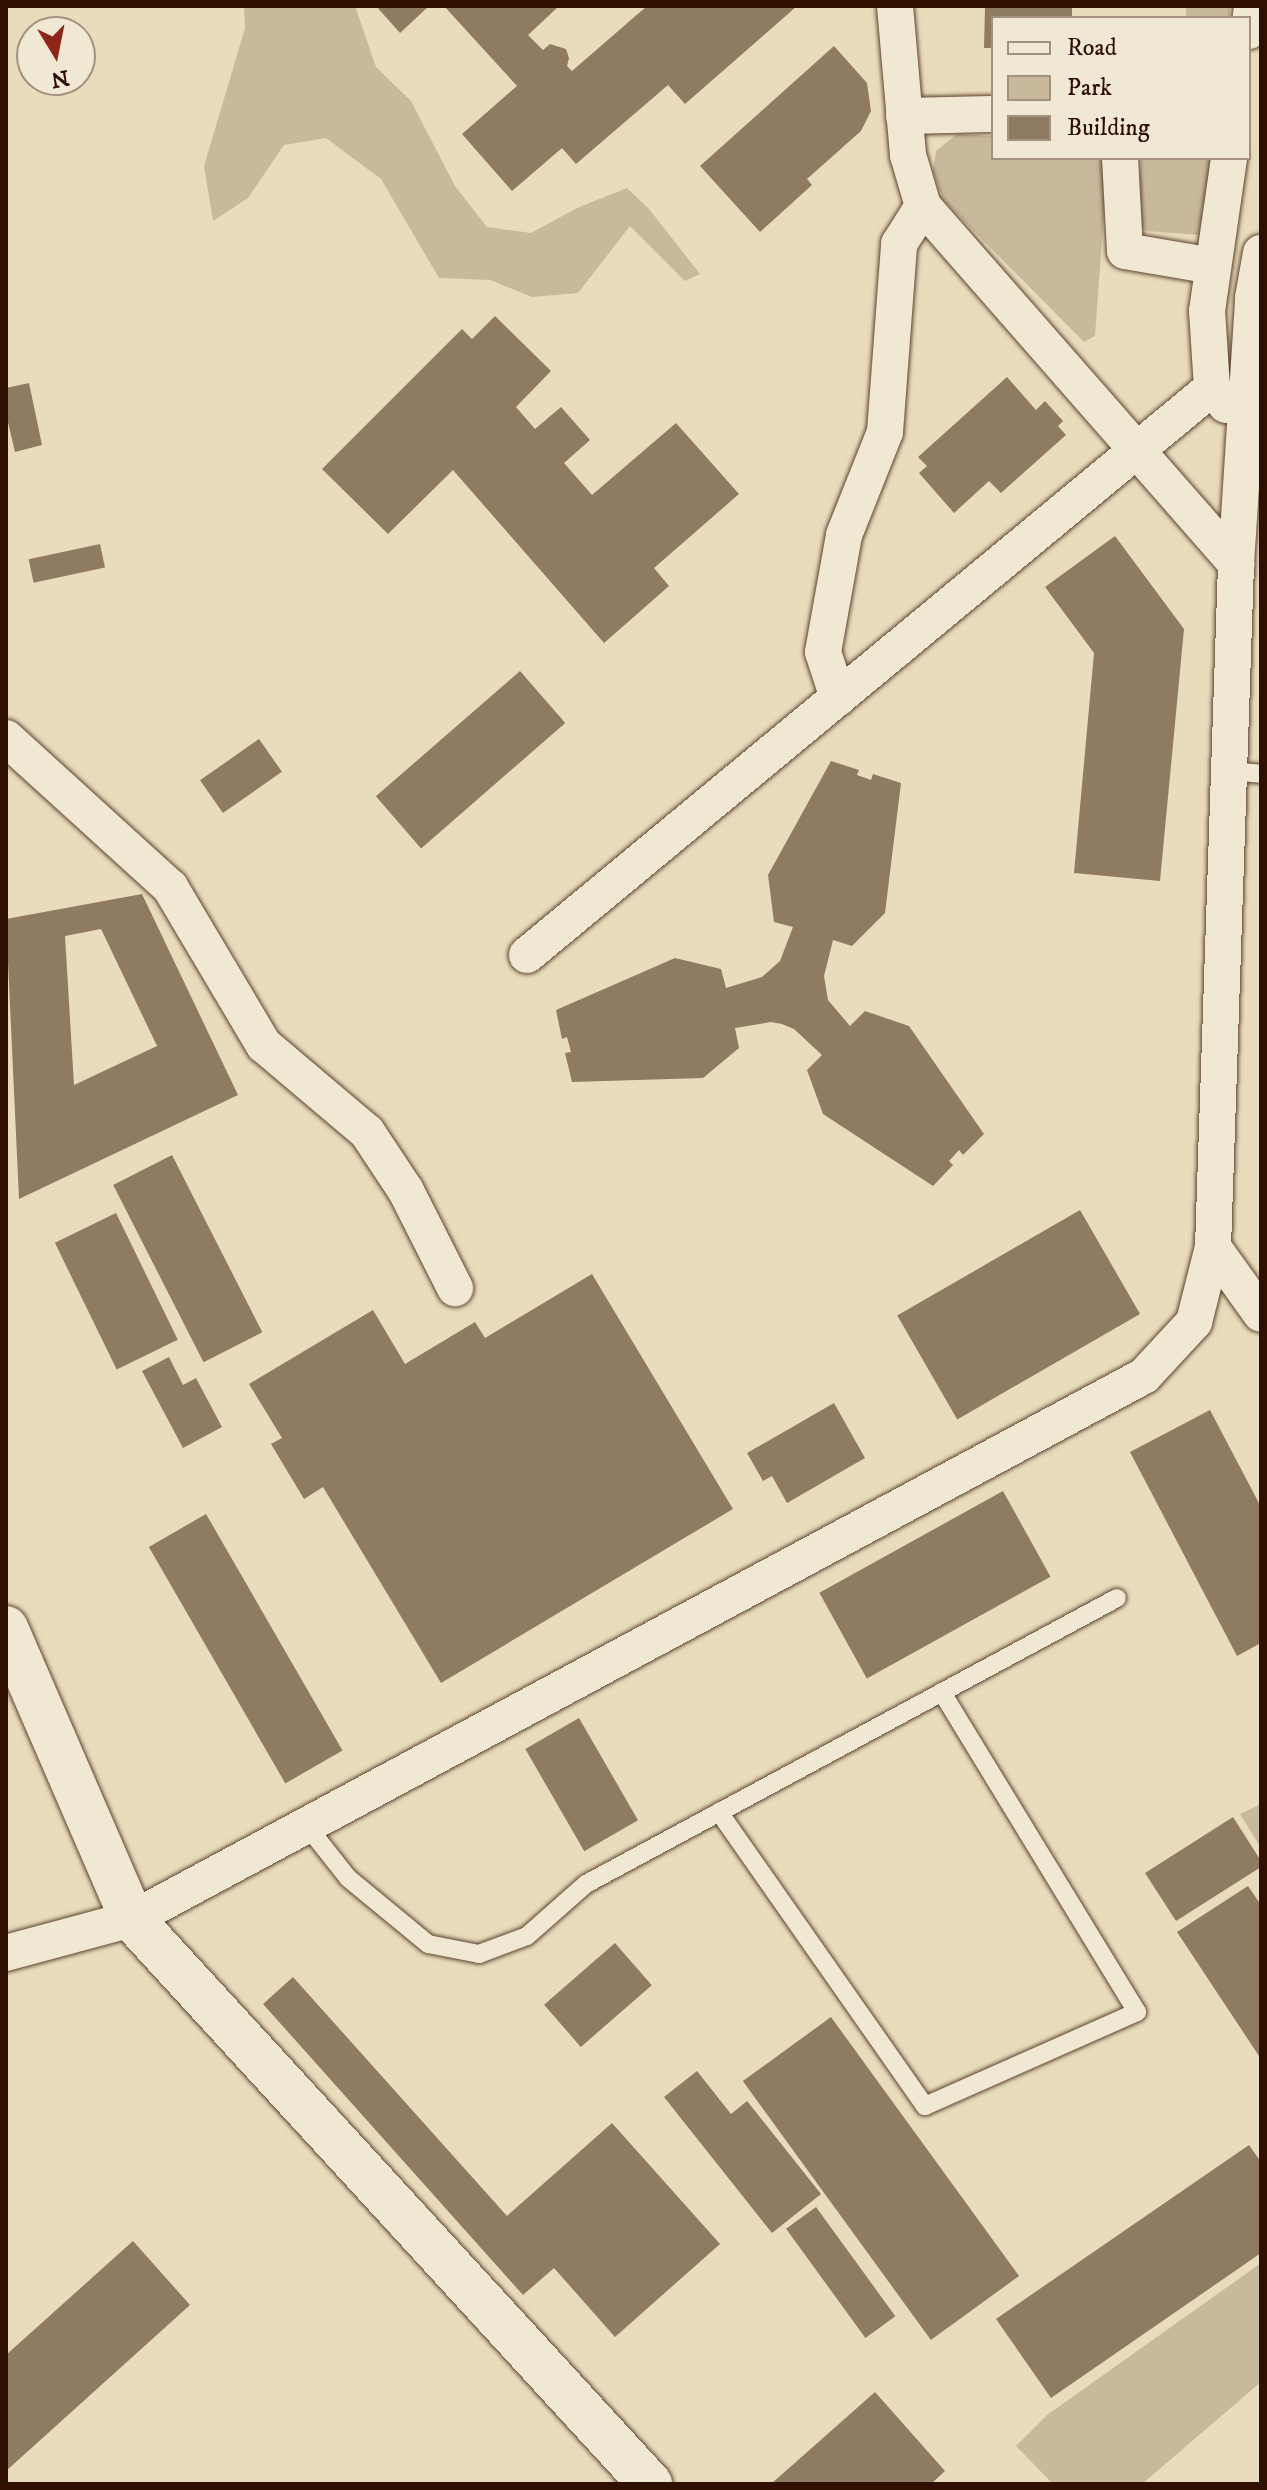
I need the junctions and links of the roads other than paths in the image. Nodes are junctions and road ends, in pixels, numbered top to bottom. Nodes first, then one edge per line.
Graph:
1 (899, 7) edge
2 (991, 114) edge
3 (904, 116) junction
4 (1120, 160) edge
5 (1229, 160) edge
6 (923, 206) junction
7 (1261, 253) edge
8 (1213, 266) junction
9 (1212, 388) junction
10 (1253, 426) edge
11 (1136, 451) junction
12 (1236, 564) junction
13 (838, 698) junction
14 (6, 738) edge
15 (1245, 773) edge
16 (527, 955) dead end
17 (1213, 1247) junction
18 (455, 1288) dead end
19 (1261, 1314) edge
20 (1117, 1598) dead end
21 (6, 1628) edge
22 (942, 1692) junction
23 (719, 1812) junction
24 (307, 1826) junction
25 (132, 1919) junction
26 (6, 1953) edge
27 (650, 2484) edge

1 - 3 street
2 - 3 street
3 - 6 street
4 - 8 street
5 - 8 street
6 - 11 street
6 - 13 street
7 - 10 street
8 - 9 street
9 - 10 street
9 - 11 street
10 - 12 street
11 - 12 street
11 - 13 street
12 - 15 street
13 - 16 street
14 - 18 street
15 - 17 street
17 - 19 street
17 - 24 street
20 - 22 lane
21 - 25 street
22 - 23 lane
22 - 23 lane
23 - 24 lane
24 - 25 street
25 - 26 street
25 - 27 street

